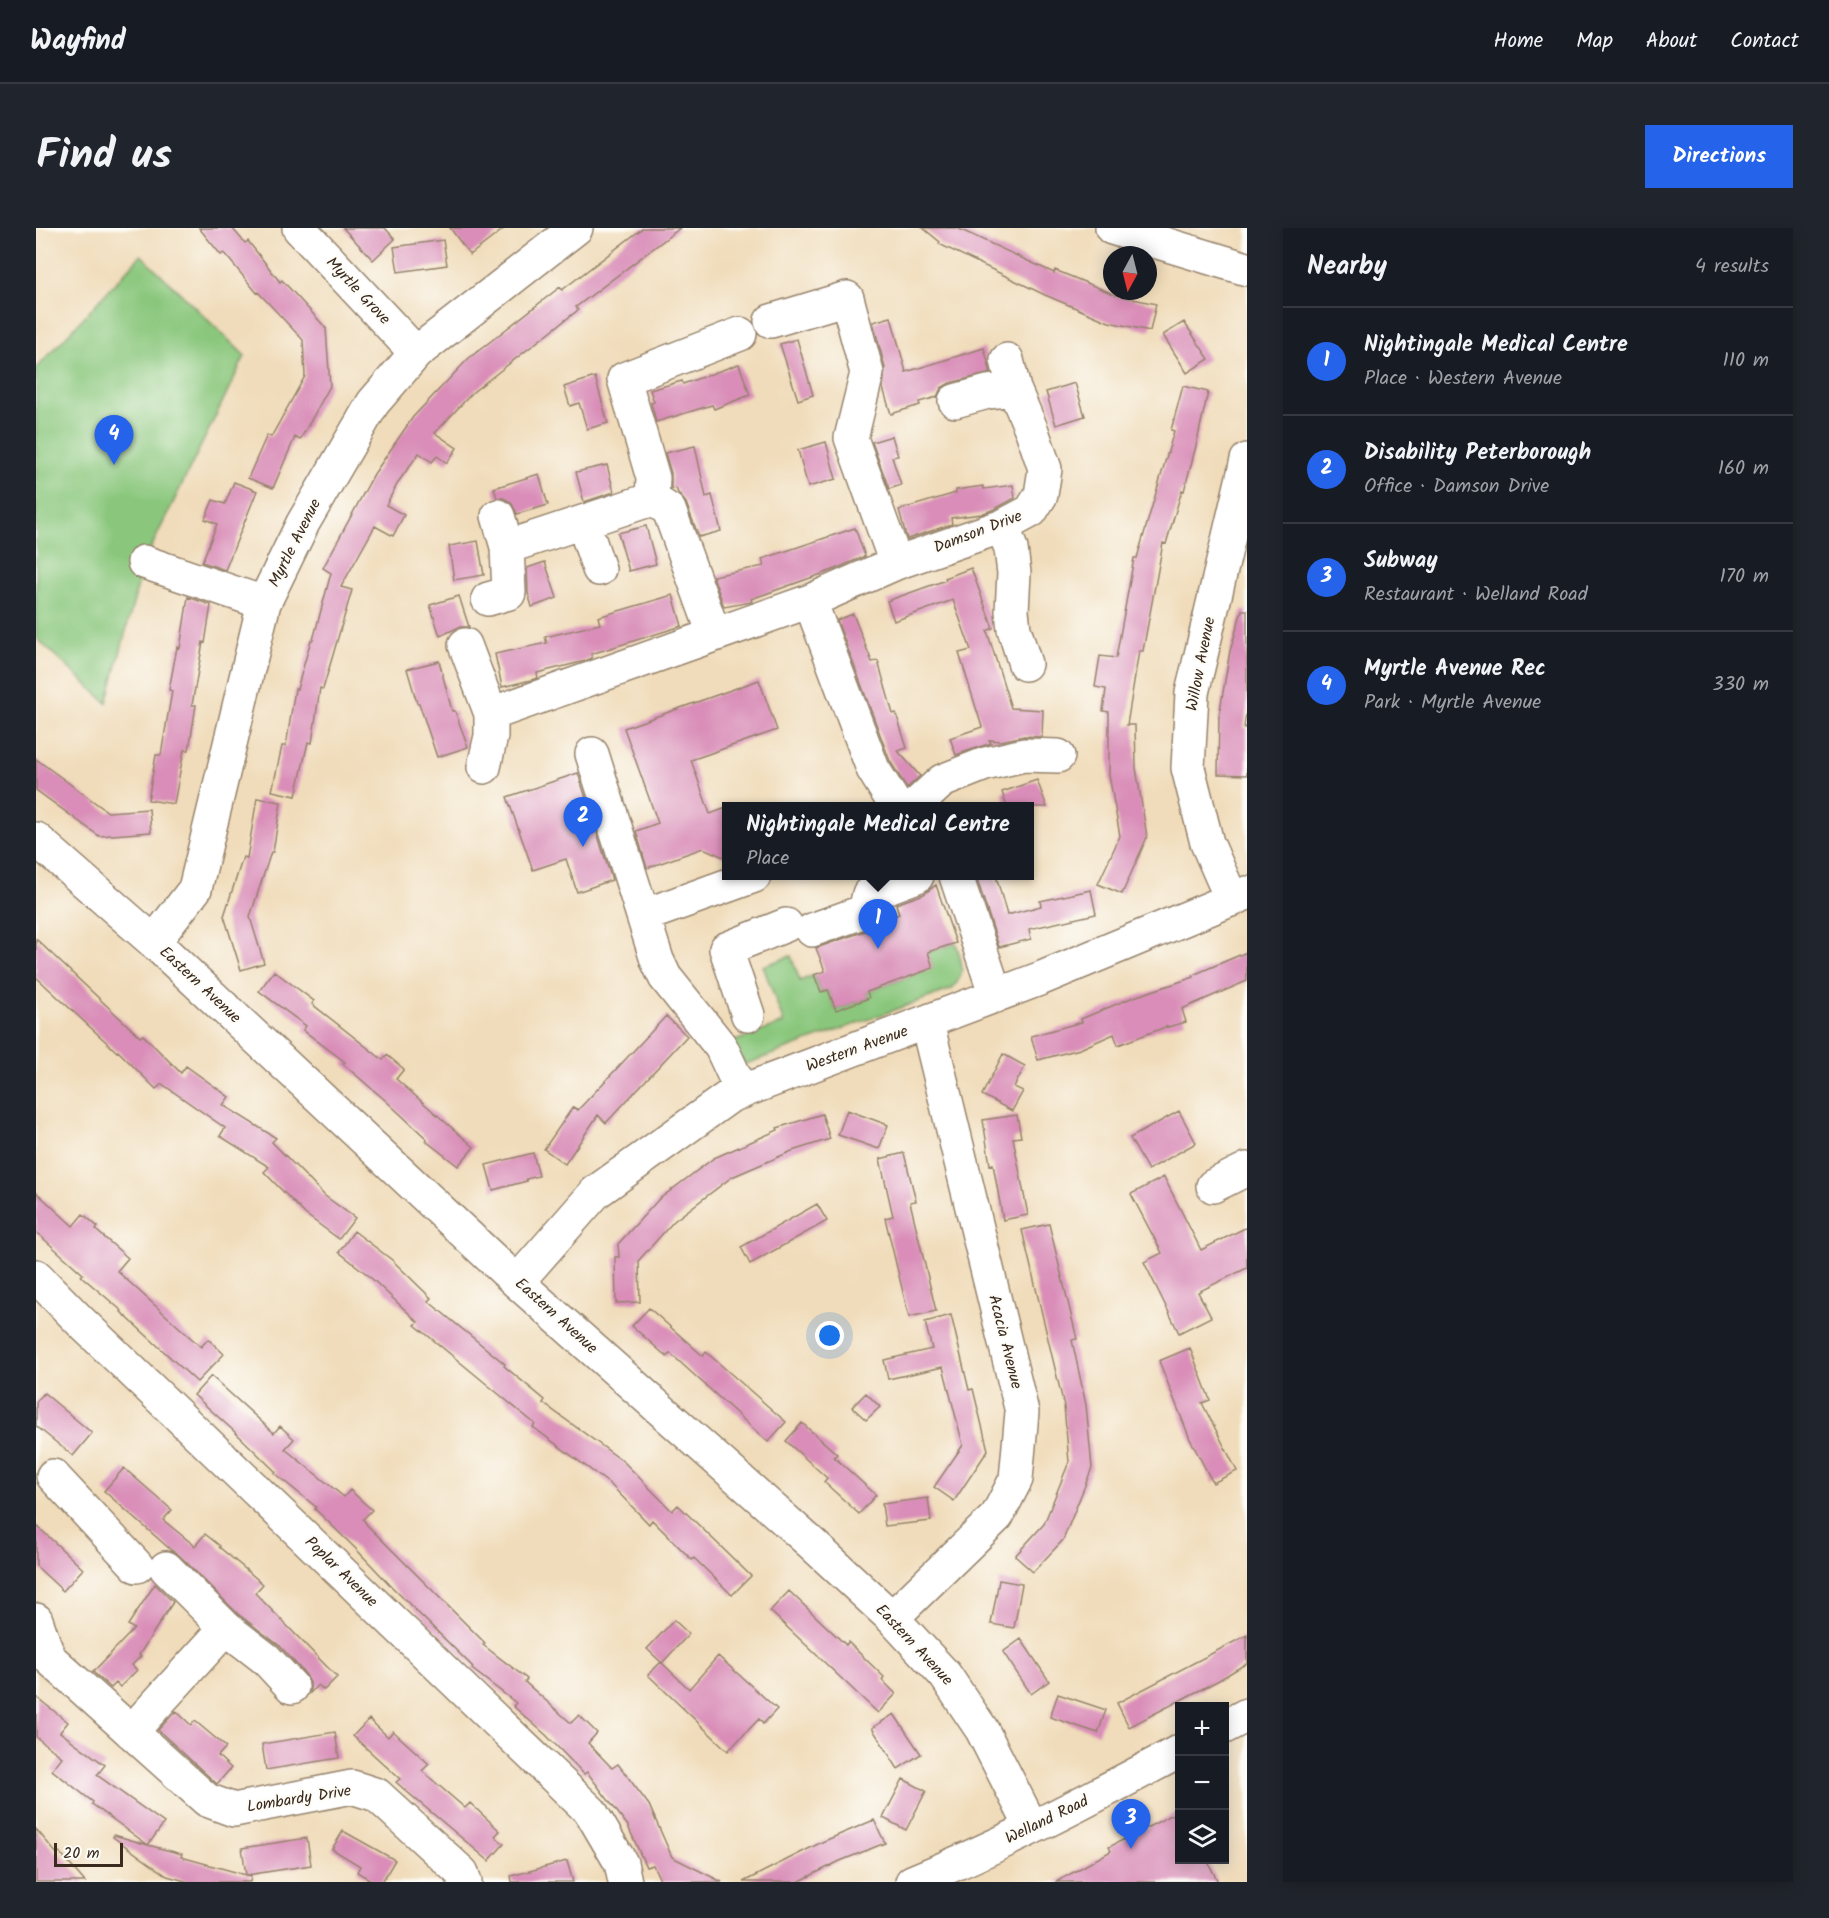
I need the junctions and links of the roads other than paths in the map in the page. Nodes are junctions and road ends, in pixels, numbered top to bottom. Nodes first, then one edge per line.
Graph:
1 (299, 228) edge
2 (576, 228) edge
3 (1112, 228) edge
4 (1247, 269) edge
5 (771, 321) dead end
6 (740, 334) dead end
7 (416, 353) junction
8 (955, 401) dead end
9 (1247, 460) edge
10 (652, 499) junction
11 (498, 516) dead end
12 (583, 522) junction
13 (1240, 524) edge
14 (1003, 526) junction
15 (507, 547) junction
16 (144, 562) dead end
17 (896, 563) junction
18 (599, 569) dead end
19 (488, 599) dead end
20 (810, 601) junction
21 (264, 603) junction
22 (714, 634) junction
23 (465, 645) dead end
24 (1025, 664) dead end
25 (491, 714) junction
26 (592, 754) dead end
27 (1058, 756) dead end
28 (484, 767) dead end
29 (893, 802) edge
30 (920, 802) edge
31 (36, 839) edge
32 (743, 880) edge
33 (906, 880) edge
34 (957, 880) edge
35 (1240, 897) edge
36 (644, 916) junction
37 (154, 942) junction
38 (996, 996) junction
39 (748, 1015) dead end
40 (927, 1023) junction
41 (742, 1092) junction
42 (1247, 1169) edge
43 (1213, 1186) dead end
44 (36, 1276) edge
45 (518, 1282) junction
46 (42, 1477) edge
47 (892, 1618) junction
48 (36, 1620) edge
49 (226, 1628) junction
50 (292, 1687) dead end
51 (1247, 1715) edge
52 (1229, 1724) edge
53 (131, 1732) junction
54 (1175, 1753) edge
55 (1032, 1828) junction
56 (465, 1882) edge
57 (625, 1882) edge
58 (912, 1882) edge

1 - 7 street, Myrtle Grove
2 - 7 street, Myrtle Avenue
3 - 4 street
5 - 17 street
6 - 10 street
7 - 21 street, Myrtle Avenue
8 - 14 street, Damson Drive
9 - 13 street, Willow Avenue
10 - 12 street
10 - 22 street
11 - 15 street
12 - 15 street
12 - 18 street
13 - 35 street, Willow Avenue
14 - 17 street, Damson Drive
14 - 24 street
15 - 19 street
16 - 21 street
17 - 20 street, Damson Drive
20 - 22 street, Damson Drive
20 - 29 street
21 - 37 street, Myrtle Avenue
22 - 25 street, Damson Drive
23 - 25 street
25 - 28 street
26 - 36 street
27 - 30 street
31 - 37 street, Eastern Avenue
32 - 36 street
33 - 39 street
34 - 38 street
35 - 38 street, Western Avenue
36 - 41 street
37 - 45 street, Eastern Avenue
38 - 40 street, Western Avenue
40 - 41 street, Western Avenue
40 - 47 street, Acacia Avenue
41 - 45 street, Western Avenue
42 - 43 street
44 - 57 street, Poplar Avenue
45 - 47 street, Eastern Avenue
46 - 49 street
47 - 55 street, Eastern Avenue
48 - 53 street, Lombardy Drive
49 - 50 street
49 - 53 street
51 - 52 street
53 - 56 street, Lombardy Drive
54 - 55 street, Welland Road
55 - 58 street, Welland Road

